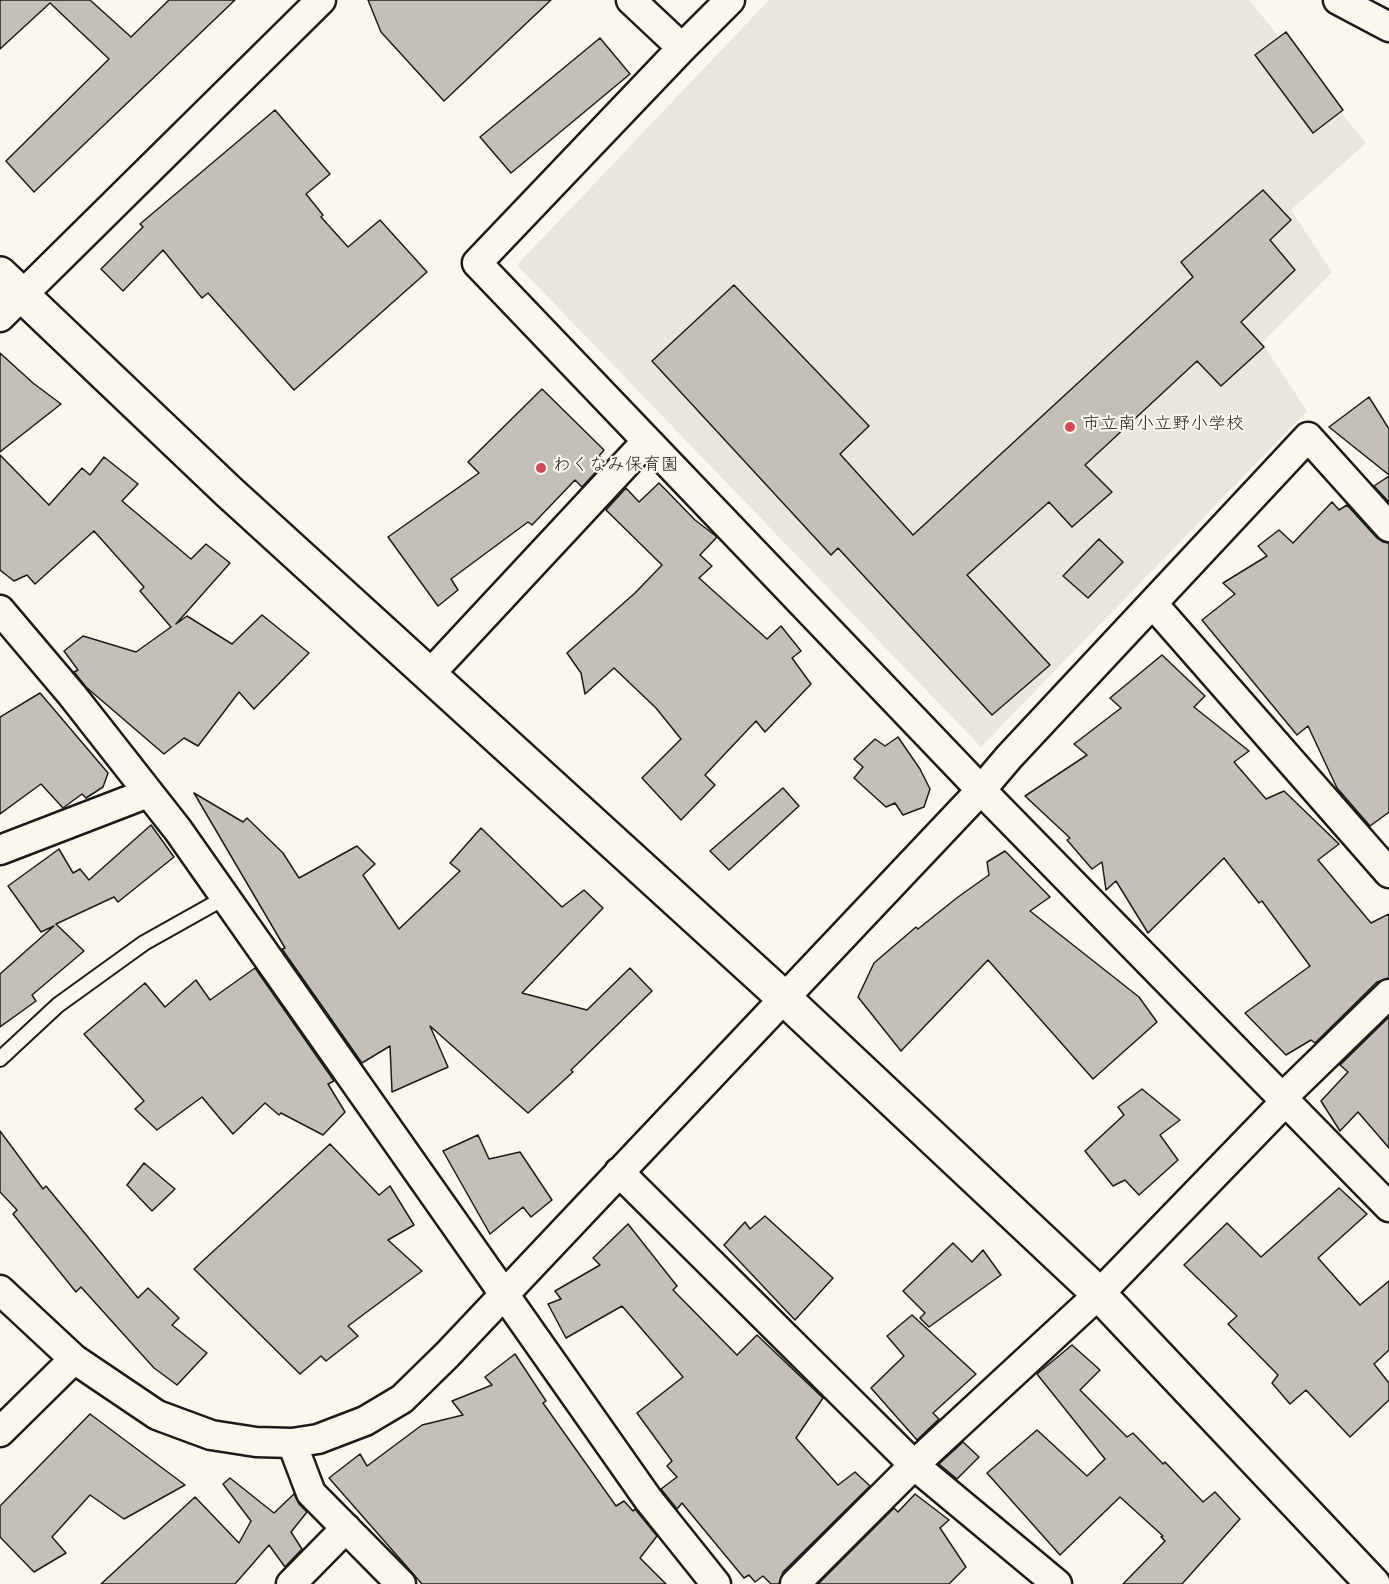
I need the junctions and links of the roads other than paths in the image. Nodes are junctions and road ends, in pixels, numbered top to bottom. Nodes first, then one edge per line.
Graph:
1 (321, 0) edge
2 (631, 0) edge
3 (730, 0) edge
4 (1338, 0) edge
5 (1389, 27) edge
6 (682, 48) junction
7 (7, 296) edge
8 (647, 441) junction
9 (1389, 527) edge
10 (1153, 604) junction
11 (0, 610) edge
12 (429, 675) junction
13 (981, 790) junction
14 (148, 793) junction
15 (0, 850) edge
16 (1389, 873) edge
17 (226, 897) junction
18 (1389, 994) edge
19 (784, 998) junction
20 (0, 1059) edge
21 (1283, 1097) junction
22 (619, 1173) junction
23 (1389, 1207) edge
24 (0, 1290) edge
25 (504, 1294) junction
26 (1099, 1294) junction
27 (74, 1359) junction
28 (0, 1432) edge
29 (292, 1443) junction
30 (915, 1465) junction
31 (346, 1528) junction
32 (291, 1584) edge
33 (401, 1584) edge
34 (716, 1584) edge
35 (795, 1584) edge
36 (1057, 1584) edge
37 (1373, 1584) edge

1 - 7 street
2 - 6 street
3 - 6 street
4 - 5 street
6 - 8 street
7 - 12 street
8 - 12 street
8 - 13 street
9 - 10 street
10 - 13 street
10 - 16 street
11 - 14 street
12 - 19 street
13 - 19 street
13 - 21 street
14 - 15 street
14 - 17 street
17 - 20 lane
17 - 25 street
18 - 21 street
19 - 22 street
19 - 26 street
21 - 23 street
21 - 26 street
22 - 25 street
22 - 30 street
24 - 27 street
25 - 29 street
25 - 34 street
26 - 30 street
26 - 37 street
27 - 28 street
27 - 29 street
29 - 31 street
30 - 35 street
30 - 36 street
31 - 32 street
31 - 33 street

